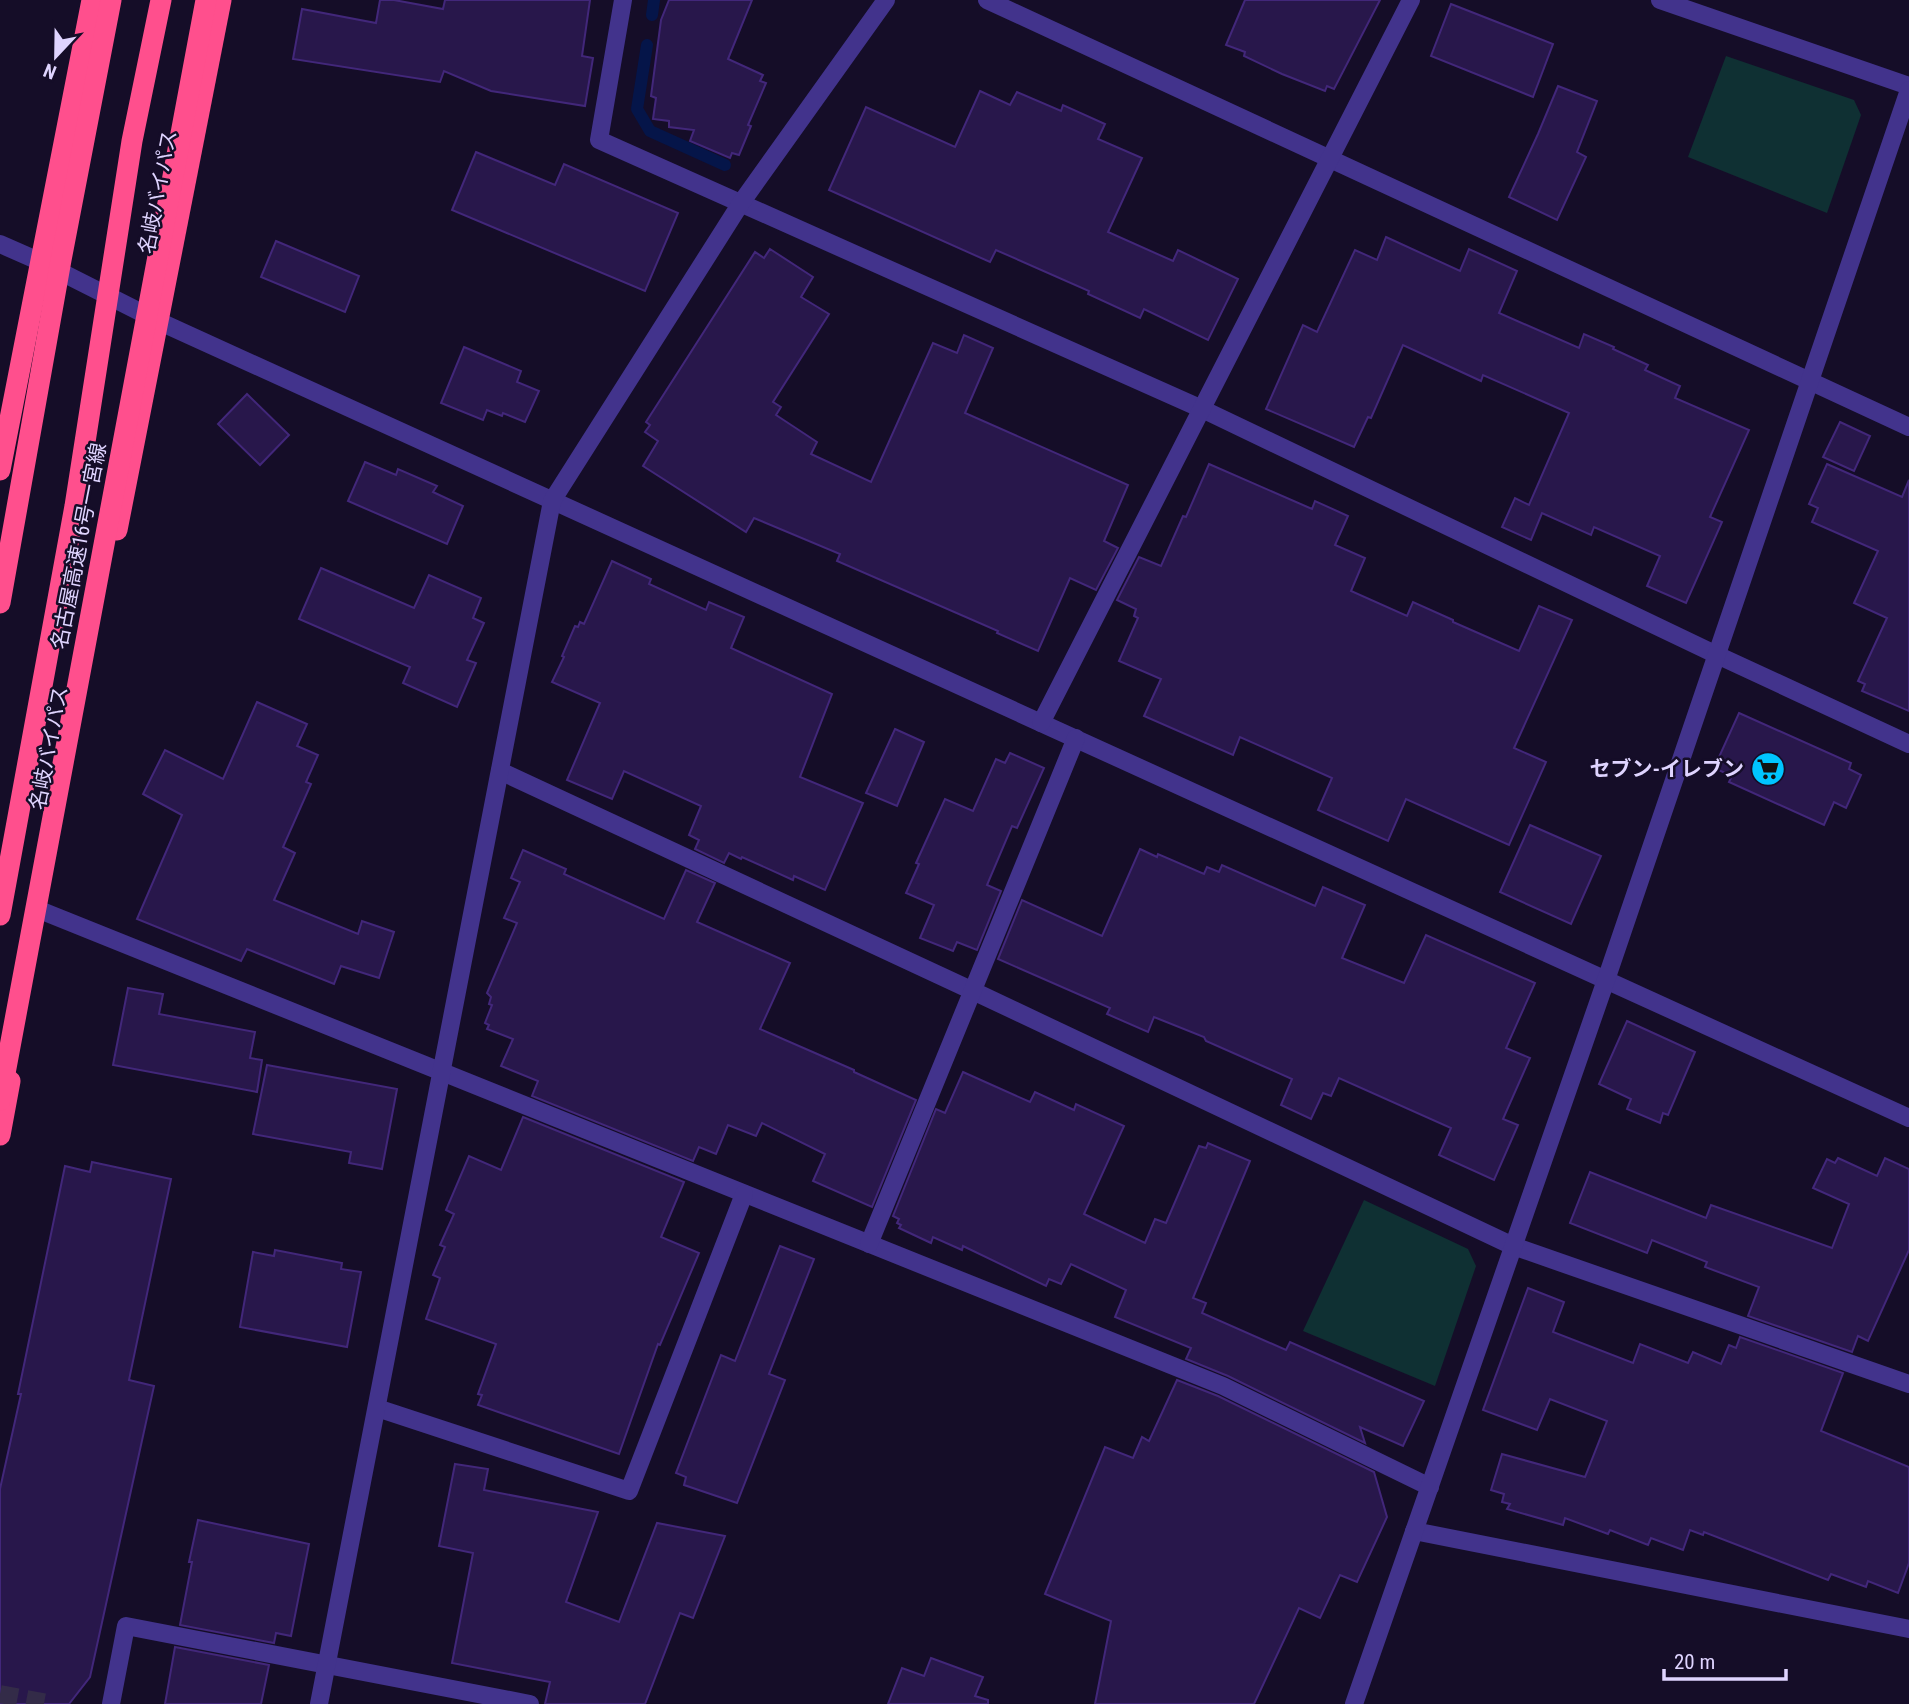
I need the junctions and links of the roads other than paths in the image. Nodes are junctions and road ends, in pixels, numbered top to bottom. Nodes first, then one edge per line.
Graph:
1 (92, 0) edge
2 (111, 0) edge
3 (161, 0) edge
4 (206, 0) edge
5 (221, 0) edge
6 (624, 0) edge
7 (886, 0) edge
8 (987, 0) edge
9 (1411, 0) edge
10 (1660, 0) edge
11 (1909, 88) edge
12 (1330, 159) junction
13 (741, 204) junction
14 (0, 244) edge
15 (41, 262) junction
16 (158, 321) junction
17 (1810, 381) junction
18 (1202, 409) junction
19 (1909, 427) edge
20 (0, 470) edge
21 (552, 500) junction
22 (0, 603) edge
23 (1717, 655) junction
24 (1041, 723) junction
25 (1076, 738) junction
26 (1909, 744) edge
27 (500, 771) junction
28 (42, 911) junction
29 (0, 915) edge
30 (1606, 980) junction
31 (973, 991) junction
32 (441, 1073) junction
33 (0, 1100) edge
34 (1909, 1118) edge
35 (0, 1135) edge
36 (744, 1194) junction
37 (869, 1244) junction
38 (1513, 1246) junction
39 (1909, 1384) edge
40 (377, 1408) junction
41 (1430, 1487) junction
42 (1414, 1531) junction
43 (1909, 1629) edge
44 (327, 1664) junction
45 (111, 1704) edge
46 (319, 1704) edge
47 (530, 1704) edge
48 (1354, 1704) edge

1 - 15 highway
2 - 22 highway, bridge
3 - 29 highway, bridge
4 - 33 highway, 名古屋高速16号一宮線, bridge
5 - 16 highway, 名岐バイパス
6 - 13 street
7 - 13 street
8 - 12 street
9 - 12 street
10 - 11 street
11 - 17 street
12 - 17 street
12 - 18 street
13 - 18 street
13 - 21 street
14 - 15 street
15 - 16 street
15 - 20 highway
16 - 21 street
16 - 28 highway, 名岐バイパス
17 - 19 street
17 - 23 street
18 - 23 street
18 - 24 street
21 - 24 street
21 - 27 street
23 - 26 street
23 - 30 street
24 - 25 street
25 - 30 street
25 - 31 street
27 - 31 street
27 - 32 street
28 - 32 street
28 - 35 highway, 名岐バイパス
30 - 34 street
30 - 38 street
31 - 37 street
31 - 38 street
32 - 36 street
32 - 40 street
36 - 37 street
36 - 40 street
37 - 41 street
38 - 39 street
38 - 41 street
40 - 44 street
41 - 42 street
42 - 43 street
42 - 48 street
44 - 45 street
44 - 46 street
44 - 47 street

